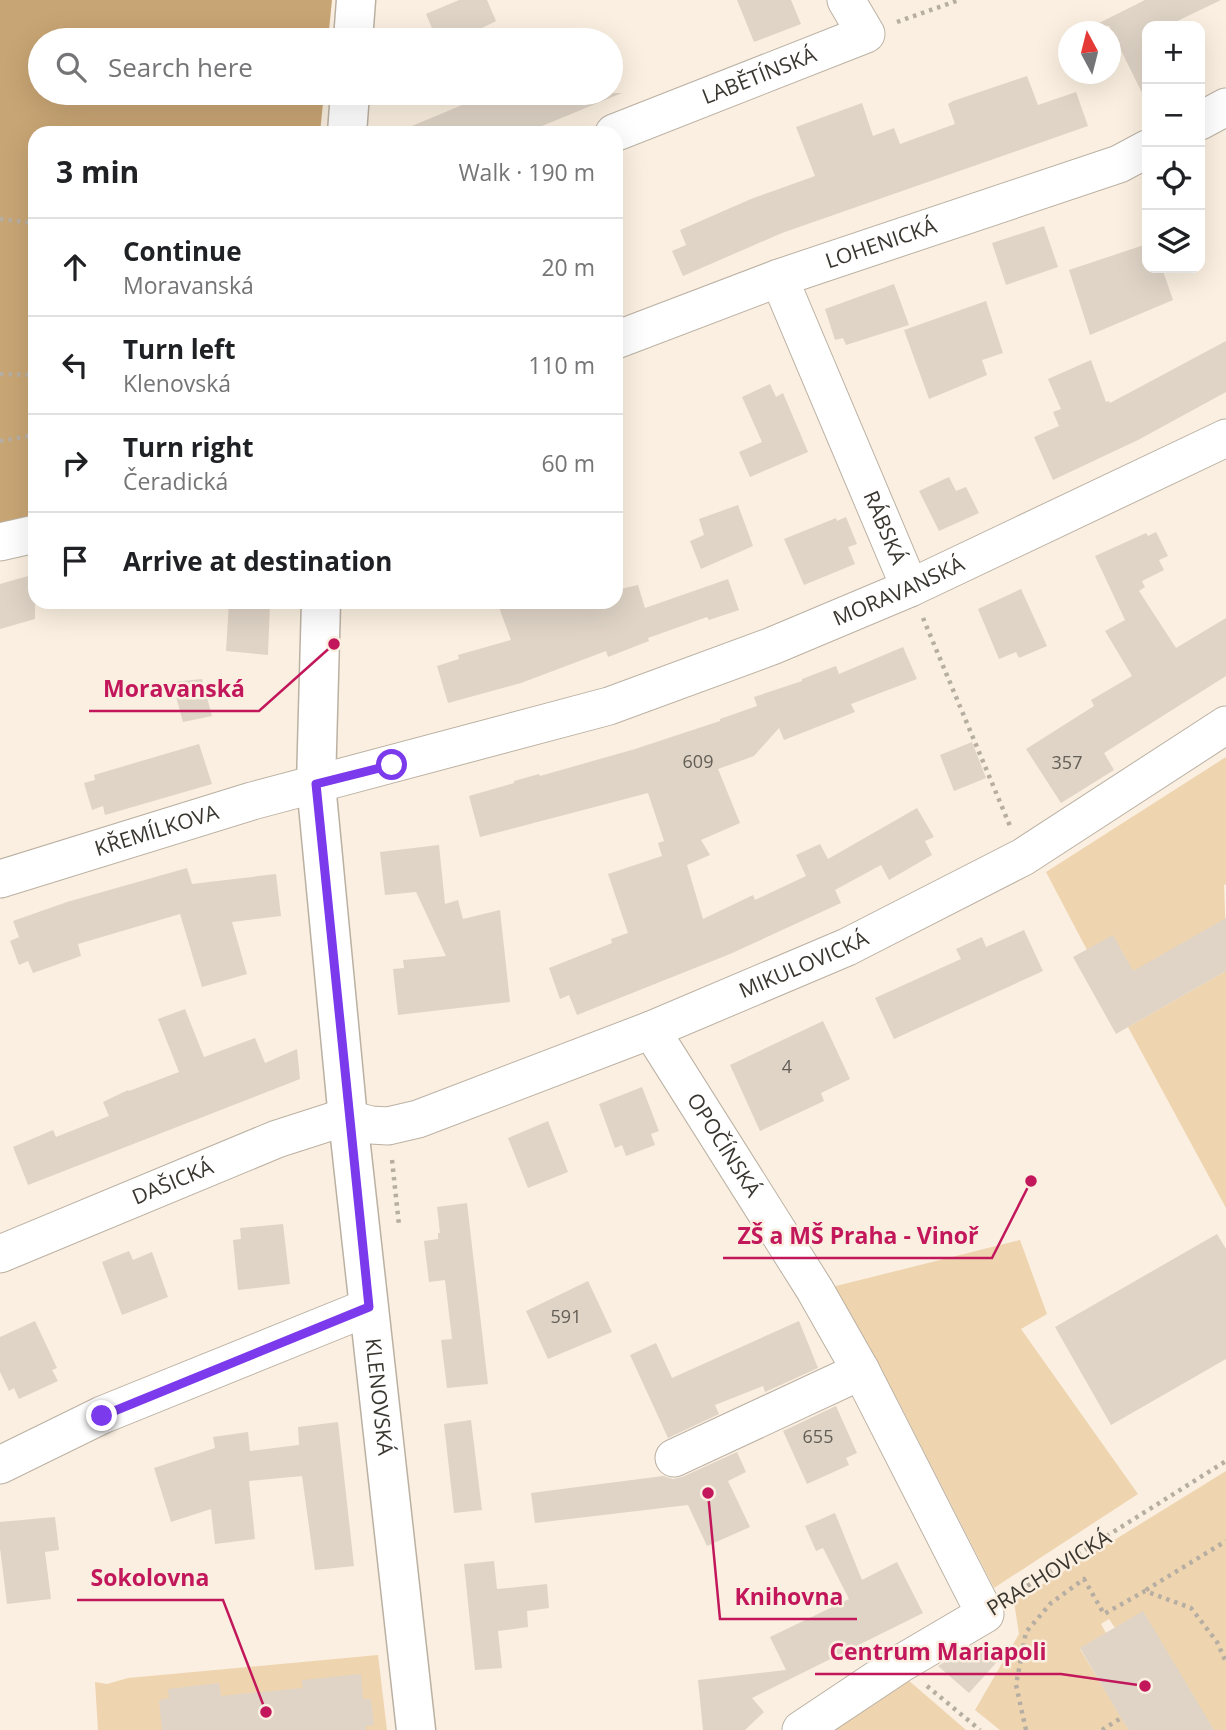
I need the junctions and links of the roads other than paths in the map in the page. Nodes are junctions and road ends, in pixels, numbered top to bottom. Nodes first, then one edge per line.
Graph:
1 (356, 0) edge
2 (846, 0) edge
3 (354, 28) edge
4 (349, 105) edge
5 (1226, 107) edge
6 (1205, 118) edge
7 (348, 126) edge
8 (623, 129) edge
9 (1142, 152) edge
10 (779, 278) junction
11 (623, 337) edge
12 (1226, 438) edge
13 (28, 536) edge
14 (0, 542) edge
15 (910, 588) junction
16 (321, 609) edge
17 (1226, 725) edge
18 (316, 784) junction
19 (0, 879) edge
20 (651, 1030) junction
21 (348, 1119) junction
22 (0, 1254) edge
23 (369, 1307) junction
24 (861, 1371) junction
25 (674, 1458) dead end
26 (0, 1465) edge
27 (985, 1614) joint
28 (416, 1730) edge
29 (801, 1730) edge

1 - 3 street
2 - 8 street, LABĚTÍNSKÁ
4 - 7 street
5 - 6 street
9 - 10 street, LOHENICKÁ
10 - 11 street, LOHENICKÁ
10 - 15 street, RÁBSKÁ
12 - 15 street, MORAVANSKÁ
13 - 14 street
15 - 18 street, MORAVANSKÁ
16 - 18 street, KLENOVSKÁ
17 - 20 street, MIKULOVICKÁ
18 - 19 street, KŘEMÍLKOVA
18 - 21 street, KLENOVSKÁ
20 - 21 street, MIKULOVICKÁ
20 - 24 street, OPOČÍNSKÁ
21 - 22 street, DAŠICKÁ
21 - 23 street, KLENOVSKÁ
23 - 26 street
23 - 28 street, KLENOVSKÁ
24 - 25 street
24 - 27 street, OPOČÍNSKÁ
27 - 29 street, PRACHOVICKÁ

